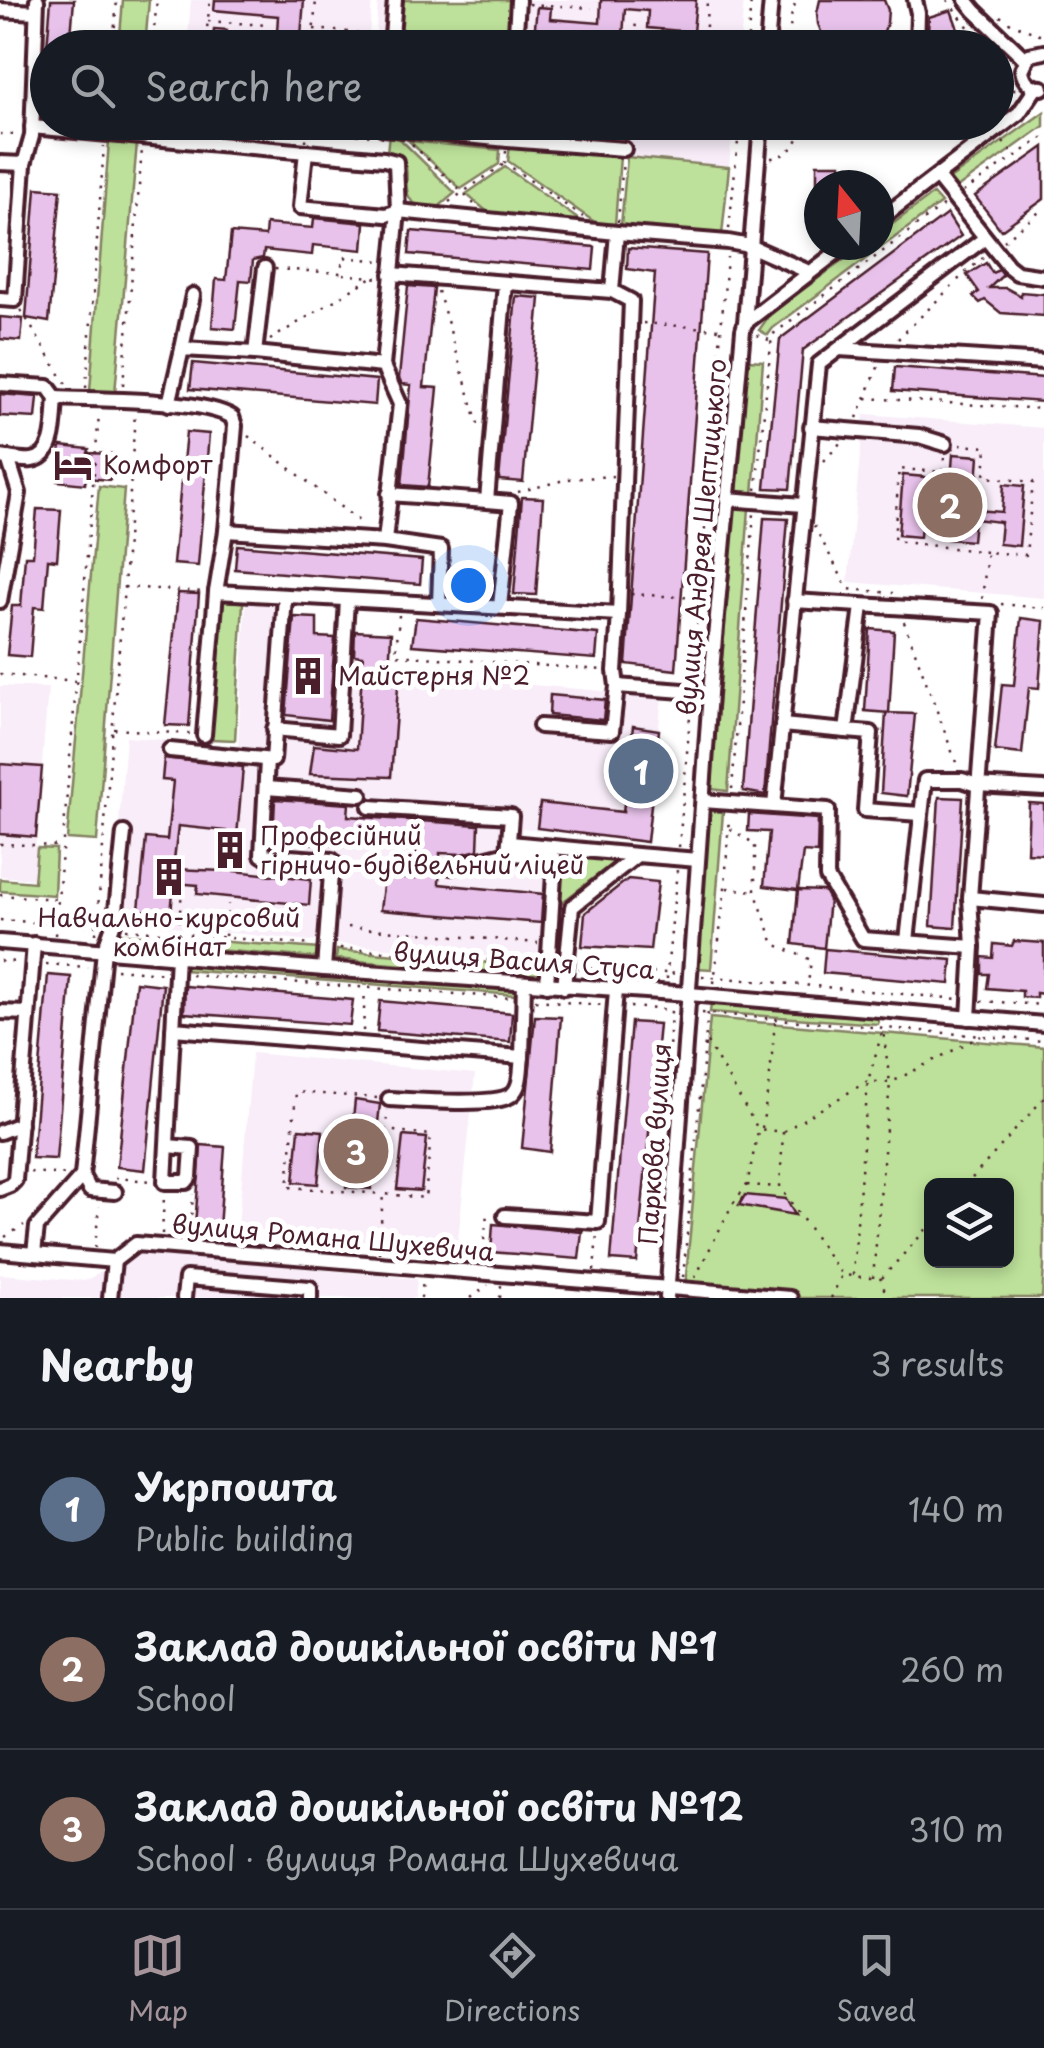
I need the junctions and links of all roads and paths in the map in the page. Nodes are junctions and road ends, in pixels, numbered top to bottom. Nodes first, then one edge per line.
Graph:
1 (117, 0) edge
2 (157, 0) edge
3 (210, 0) edge
4 (316, 0) edge
5 (394, 0) edge
6 (707, 0) edge
7 (751, 0) edge
8 (772, 0) edge
9 (796, 0) edge
10 (915, 0) edge
11 (948, 0) edge
12 (966, 0) edge
13 (518, 2) edge
14 (36, 6) edge
15 (592, 8) dead end
16 (0, 10) edge
17 (998, 15) dead end
18 (636, 20) dead end
19 (208, 21) junction
20 (266, 26) dead end
21 (314, 29) joint
22 (114, 30) edge
23 (154, 30) edge
24 (207, 30) edge
25 (320, 30) edge
26 (392, 30) edge
27 (516, 30) edge
28 (635, 30) edge
29 (706, 30) edge
30 (748, 30) edge
31 (769, 30) edge
32 (790, 30) edge
33 (918, 30) edge
34 (971, 30) edge
35 (989, 30) edge
36 (1044, 37) edge
37 (1044, 52) edge
38 (1014, 53) edge
39 (1026, 59) junction
40 (1014, 88) edge
41 (1040, 88) edge
42 (1014, 100) dead end
43 (1014, 116) edge
44 (30, 132) edge
45 (0, 134) edge
46 (30, 140) edge
47 (105, 140) edge
48 (143, 140) edge
49 (166, 140) edge
50 (306, 140) edge
51 (408, 140) edge
52 (508, 140) joint
53 (625, 140) edge
54 (759, 140) edge
55 (799, 140) edge
56 (983, 140) edge
57 (1002, 140) edge
58 (624, 149) junction
59 (306, 152) junction
60 (1015, 156) dead end
61 (736, 159) dead end
62 (747, 160) dead end
63 (0, 163) edge
64 (505, 163) junction
65 (768, 163) dead end
66 (24, 164) junction
67 (937, 176) junction
68 (461, 193) junction
69 (1044, 208) edge
70 (894, 209) edge
71 (398, 211) junction
72 (433, 215) junction
73 (495, 220) junction
74 (610, 232) junction
75 (990, 243) junction
76 (750, 246) junction
77 (826, 260) edge
78 (265, 268) joint
79 (385, 271) junction
80 (810, 272) junction
81 (341, 274) junction
82 (374, 276) junction
83 (1044, 276) edge
84 (434, 277) junction
85 (504, 282) junction
86 (612, 291) junction
87 (192, 295) dead end
88 (7, 300) edge
89 (630, 323) junction
90 (739, 325) junction
91 (757, 336) dead end
92 (771, 341) dead end
93 (182, 349) junction
94 (839, 349) junction
95 (256, 351) junction
96 (884, 352) junction
97 (1044, 362) edge
98 (383, 366) junction
99 (0, 384) edge
100 (56, 398) junction
101 (866, 398) junction
102 (87, 399) junction
103 (129, 402) junction
104 (169, 404) junction
105 (1044, 409) edge
106 (479, 425) dead end
107 (236, 426) junction
108 (811, 428) junction
109 (852, 430) junction
110 (945, 444) junction
111 (4, 458) edge
112 (624, 476) junction
113 (806, 480) junction
114 (389, 494) junction
115 (727, 498) junction
116 (487, 501) junction
117 (511, 503) junction
118 (804, 505) junction
119 (226, 531) junction
120 (385, 541) junction
121 (987, 552) junction
122 (124, 587) junction
123 (848, 589) dead end
124 (216, 592) junction
125 (620, 593) junction
126 (285, 597) junction
127 (699, 598) dead end
128 (347, 600) junction
129 (0, 601) edge
130 (794, 601) junction
131 (982, 602) dead end
132 (400, 604) junction
133 (439, 604) junction
134 (500, 606) junction
135 (862, 606) junction
136 (899, 608) junction
137 (619, 614) junction
138 (615, 671) junction
139 (0, 674) edge
140 (76, 682) junction
141 (617, 686) junction
142 (710, 692) junction
143 (782, 725) junction
144 (540, 726) dead end
145 (112, 729) junction
146 (274, 729) junction
147 (846, 731) junction
148 (204, 735) joint
149 (170, 750) dead end
150 (267, 760) junction
151 (970, 783) junction
152 (266, 788) junction
153 (1044, 790) edge
154 (704, 801) junction
155 (774, 806) junction
156 (920, 814) junction
157 (728, 828) dead end
158 (124, 833) dead end
159 (0, 844) edge
160 (62, 846) junction
161 (509, 848) junction
162 (637, 855) junction
163 (698, 860) junction
164 (451, 867) dead end
165 (725, 888) dead end
166 (182, 890) dead end
167 (755, 891) junction
168 (0, 894) edge
169 (970, 898) junction
170 (58, 900) junction
171 (228, 904) dead end
172 (1044, 905) edge
173 (348, 927) dead end
174 (418, 932) junction
175 (178, 933) dead end
176 (224, 938) dead end
177 (907, 941) junction
178 (0, 942) edge
179 (34, 944) junction
180 (549, 944) junction
181 (54, 946) junction
182 (972, 948) junction
183 (99, 949) junction
184 (416, 954) dead end
185 (177, 956) junction
186 (0, 961) edge
187 (32, 963) junction
188 (103, 968) junction
189 (324, 969) junction
190 (176, 974) junction
191 (716, 977) dead end
192 (524, 983) junction
193 (547, 985) junction
194 (808, 986) junction
195 (564, 987) junction
196 (366, 988) junction
197 (616, 990) junction
198 (688, 994) junction
199 (523, 999) junction
200 (971, 1000) junction
201 (1044, 1005) edge
202 (615, 1006) junction
203 (0, 1012) edge
204 (688, 1012) junction
205 (28, 1013) junction
206 (708, 1014) junction
207 (969, 1018) junction
208 (775, 1019) junction
209 (1044, 1024) edge
210 (883, 1027) junction
211 (174, 1029) junction
212 (981, 1036) junction
213 (705, 1040) junction
214 (1044, 1041) edge
215 (362, 1044) junction
216 (522, 1056) junction
217 (868, 1082) junction
218 (890, 1083) junction
219 (1044, 1098) edge
220 (389, 1099) junction
221 (20, 1124) junction
222 (665, 1129) dead end
223 (760, 1130) junction
224 (0, 1132) edge
225 (783, 1132) junction
226 (167, 1146) junction
227 (82, 1176) junction
228 (972, 1178) edge
229 (165, 1182) junction
230 (747, 1185) junction
231 (780, 1187) junction
232 (0, 1190) edge
233 (108, 1192) joint
234 (383, 1194) junction
235 (505, 1216) joint
236 (29, 1221) dead end
237 (598, 1222) junction
238 (924, 1232) edge
239 (0, 1239) edge
240 (161, 1246) junction
241 (0, 1251) edge
242 (34, 1253) junction
243 (94, 1259) junction
244 (114, 1261) junction
245 (379, 1264) junction
246 (424, 1268) junction
247 (480, 1273) junction
248 (842, 1275) junction
249 (852, 1275) junction
250 (874, 1278) junction
251 (881, 1279) junction
252 (593, 1282) junction
253 (676, 1292) edge
254 (110, 1298) edge
255 (184, 1298) edge
256 (310, 1298) edge
257 (421, 1298) edge
258 (790, 1298) edge
259 (830, 1298) edge
260 (887, 1298) edge

1 - 22 path
2 - 23 path
3 - 19 path
4 - 21 path
5 - 26 street
6 - 29 path
7 - 30 path
8 - 31 street
9 - 32 path
10 - 33 street
11 - 34 path
12 - 35 street
13 - 15 path
13 - 27 street
14 - 16 street
17 - 36 path
18 - 28 path
19 - 20 path
19 - 24 path
21 - 25 path
37 - 39 street
38 - 39 street
39 - 41 street
40 - 42 path
41 - 43 street
44 - 45 path
46 - 66 street
47 - 102 path
48 - 103 path
49 - 59 street
50 - 59 path
51 - 68 path
52 - 58 street
52 - 64 path
53 - 58 path
54 - 76 street, вулиця Андрея Шептицького
55 - 65 path
56 - 67 street
57 - 60 path
58 - 74 path
59 - 71 street
59 - 71 street
61 - 62 path
63 - 66 street
64 - 68 path
64 - 74 path
66 - 88 street
67 - 70 street
67 - 75 street
68 - 72 path
68 - 73 path
69 - 75 path
71 - 72 street
71 - 79 street
72 - 73 street
73 - 74 street
74 - 76 street
74 - 86 street
75 - 83 street
75 - 94 street
75 - 96 path
76 - 80 street
76 - 90 street, вулиця Андрея Шептицького
77 - 80 street
78 - 81 path
78 - 95 street
79 - 81 path
79 - 82 path
79 - 84 street
79 - 98 street
80 - 90 street
81 - 82 path
82 - 95 path
84 - 85 street
84 - 106 path
85 - 86 street
85 - 116 street
86 - 89 street
87 - 93 street
88 - 102 path
89 - 90 path
89 - 112 street
90 - 115 street, вулиця Андрея Шептицького
91 - 92 path
93 - 95 street
93 - 104 street
94 - 96 street
94 - 108 street
95 - 98 street
96 - 97 street
96 - 101 path
98 - 114 street
99 - 100 street
100 - 102 street
100 - 111 street
101 - 105 path
101 - 109 path
102 - 103 street
102 - 140 path
103 - 104 street
103 - 122 path
104 - 107 street
107 - 119 street
107 - 120 path
108 - 109 street
108 - 113 street
109 - 110 street
109 - 113 path
110 - 121 path
110 - 121 path
111 - 129 street
112 - 117 path
112 - 125 street
113 - 118 street
114 - 116 street
114 - 120 street
115 - 118 street
115 - 142 street, вулиця Андрея Шептицького
116 - 117 street
117 - 134 street
118 - 123 path
118 - 130 street
119 - 120 street
119 - 124 street
120 - 133 street
121 - 131 path
122 - 124 path
122 - 145 path
124 - 126 street
124 - 148 street
125 - 127 path
125 - 137 street
126 - 128 street
126 - 146 street
128 - 132 street
128 - 146 street
130 - 135 street
130 - 143 street
132 - 133 street
132 - 138 path
133 - 134 street
134 - 137 street
135 - 136 street
135 - 147 street
136 - 151 path
136 - 151 street
137 - 138 street
138 - 141 street
139 - 140 path
140 - 160 path
141 - 142 street
141 - 144 street
142 - 154 street, вулиця Андрея Шептицького
143 - 147 street
143 - 155 street
145 - 148 path
145 - 183 path
146 - 150 street
147 - 156 street
149 - 150 street
150 - 152 street
151 - 153 street
151 - 156 street
151 - 169 street
152 - 161 street
152 - 189 street
154 - 155 street
154 - 163 street, вулиця Андрея Шептицького
155 - 177 street
156 - 177 street
157 - 167 path
158 - 183 street
159 - 160 path
160 - 170 path
161 - 162 street
161 - 164 street
161 - 180 street
162 - 163 street
162 - 195 street
163 - 198 street, вулиця Андрея Шептицького
165 - 167 path
166 - 175 path
167 - 194 path
168 - 170 path
169 - 172 street
169 - 182 street
170 - 181 path
171 - 176 path
173 - 174 path
174 - 180 path
174 - 184 path
177 - 182 street
178 - 179 street, вулиця Василя Стуса
179 - 181 street, вулиця Василя Стуса
179 - 187 street
180 - 193 street
181 - 183 street, вулиця Василя Стуса
182 - 200 street
183 - 185 street, вулиця Василя Стуса
183 - 188 street
185 - 189 street, вулиця Василя Стуса
185 - 190 street
186 - 187 path
187 - 188 path
187 - 205 street
188 - 190 path
188 - 227 street
189 - 192 street, вулиця Василя Стуса
190 - 196 path
190 - 211 street
191 - 194 path
192 - 193 street, вулиця Василя Стуса
192 - 199 street
193 - 195 street, вулиця Василя Стуса
194 - 200 path
195 - 197 street, вулиця Василя Стуса
196 - 199 path
196 - 215 path
197 - 198 street, вулиця Василя Стуса
197 - 202 street
198 - 204 street, Паркова вулиця
198 - 207 street, вулиця Василя Стуса
199 - 202 path
199 - 216 street
200 - 201 path
200 - 207 street
202 - 222 path
202 - 237 street
203 - 205 street
204 - 206 path
204 - 253 street, Паркова вулиця
205 - 221 street
206 - 208 path
206 - 213 path
207 - 209 street, вулиця Василя Стуса
208 - 210 path
208 - 223 path
210 - 212 path
210 - 217 path
210 - 218 path
211 - 215 street
211 - 226 street
212 - 214 path
212 - 218 path
213 - 223 path
213 - 253 path
215 - 216 street
216 - 220 street
217 - 218 path
217 - 225 path
217 - 249 path
218 - 250 path
219 - 228 path
220 - 234 path
220 - 234 path
221 - 224 street
221 - 232 street
223 - 225 path
223 - 230 path
225 - 231 path
226 - 229 street
226 - 229 street
227 - 233 street
227 - 242 street
229 - 240 path
230 - 231 path
230 - 253 path
231 - 248 path
233 - 243 path
234 - 245 path
235 - 237 street
235 - 247 path
236 - 239 path
237 - 252 path
238 - 251 path
240 - 244 street, вулиця Романа Шухевича
240 - 245 street, вулиця Романа Шухевича
241 - 242 street
242 - 243 street
243 - 244 street
244 - 254 street
245 - 246 street, вулиця Романа Шухевича
246 - 247 street, вулиця Романа Шухевича
246 - 257 path
247 - 252 street, вулиця Романа Шухевича
248 - 249 path
248 - 259 path
249 - 250 path
250 - 251 path
251 - 260 path
252 - 253 street, вулиця Романа Шухевича
253 - 258 street, вулиця Романа Шухевича
255 - 256 street

